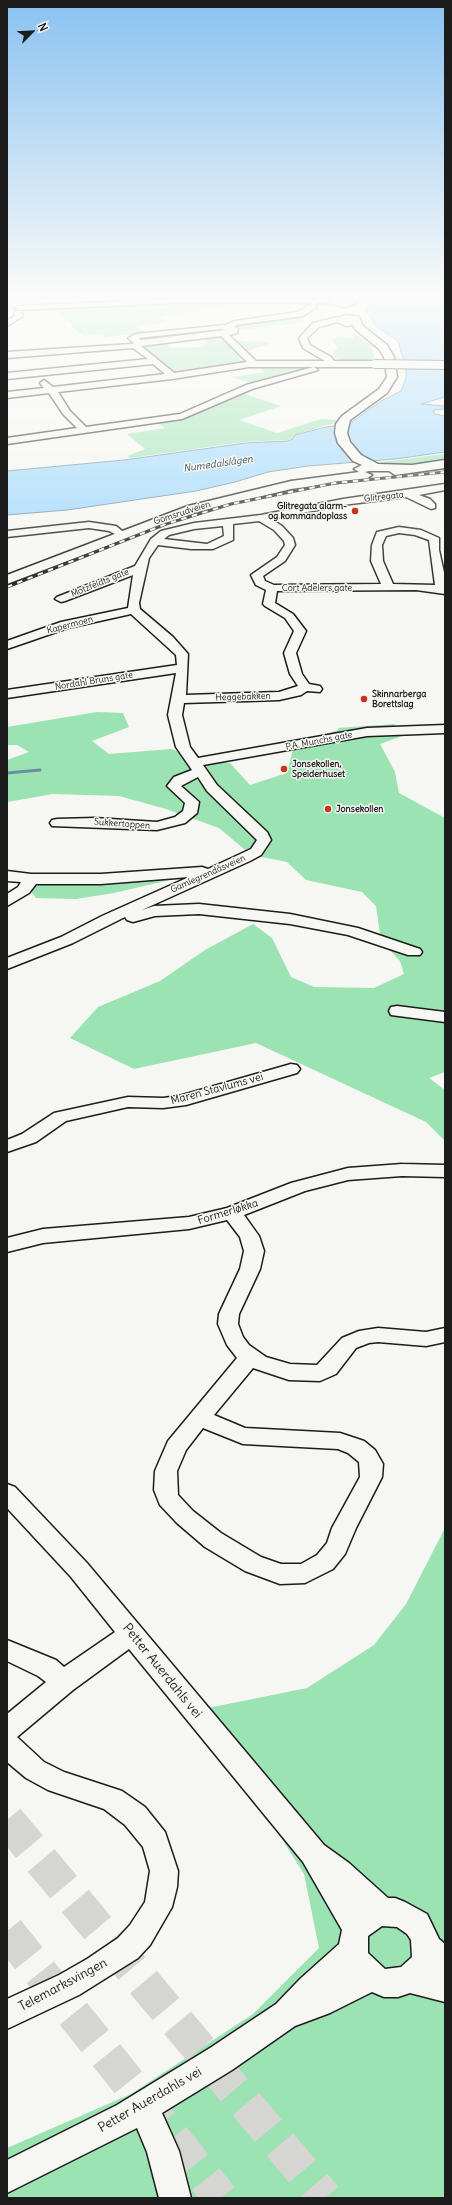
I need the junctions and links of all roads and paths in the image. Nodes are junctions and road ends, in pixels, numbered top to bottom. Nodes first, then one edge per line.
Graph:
1 (59, 401) edge
2 (216, 401) edge
3 (368, 401) edge
4 (84, 430) junction
5 (7, 441) edge
6 (445, 464) edge
7 (367, 468) junction
8 (445, 487) edge
9 (408, 494) junction
10 (431, 506) dead end
11 (261, 518) junction
12 (228, 522) junction
13 (434, 527) dead end
14 (115, 532) junction
15 (417, 532) junction
16 (7, 534) edge
17 (155, 541) junction
18 (140, 568) junction
19 (7, 574) edge
20 (7, 580) edge
21 (272, 588) junction
22 (388, 588) junction
23 (442, 590) edge
24 (61, 599) dead end
25 (134, 610) junction
26 (7, 645) edge
27 (182, 668) junction
28 (7, 694) edge
29 (178, 699) junction
30 (445, 729) edge
31 (197, 767) junction
32 (57, 824) dead end
33 (214, 871) junction
34 (7, 876) edge
35 (31, 878) junction
36 (7, 901) edge
37 (108, 919) junction
38 (414, 952) dead end
39 (7, 964) edge
40 (397, 1011) dead end
41 (445, 1016) edge
42 (291, 1069) dead end
43 (7, 1146) edge
44 (445, 1171) edge
45 (232, 1213) junction
46 (7, 1245) edge
47 (445, 1335) edge
48 (250, 1357) junction
49 (199, 1418) junction
50 (7, 1493) edge
51 (132, 1634) junction
52 (7, 1650) edge
53 (64, 1682) junction
54 (7, 1730) edge
55 (7, 1745) edge
56 (313, 1853) junction
57 (382, 1912) junction
58 (355, 1940) junction
59 (436, 1954) edge
60 (371, 1978) junction
61 (410, 1979) junction
62 (445, 1988) edge
63 (7, 2014) edge
64 (287, 2014) junction
65 (144, 2107) junction
66 (7, 2177) edge
67 (174, 2198) edge

1 - 4 street
2 - 4 street
3 - 7 main road
4 - 5 street
6 - 7 main road, Gomsrudveien
7 - 14 main road, Gomsrudveien
8 - 9 street, Glitregata
9 - 10 street
9 - 11 street, Glitregata
11 - 12 street, Glitregata
11 - 21 street, Cort Adelers gate
12 - 17 street, Glitregata
12 - 17 street
13 - 15 street
14 - 16 street
14 - 19 main road, Gomsrudveien
14 - 20 main road, Gomsrudveien
15 - 22 street
15 - 23 street
17 - 18 street
18 - 24 street, Motzfeldts gate
18 - 25 street
21 - 22 street, Cort Adelers gate
21 - 29 street, Heggebakken
22 - 23 street, Cort Adelers gate
25 - 26 street, Kapermoen
25 - 27 street, Gamlegrendåsveien
27 - 28 street, Nordahl Bruns gate
27 - 29 street, Gamlegrendåsveien
29 - 31 street, Gamlegrendåsveien
30 - 31 street, P.A. Munchs gate
31 - 32 street, Sukkertoppen
31 - 33 street, Gamlegrendåsveien
33 - 35 street
33 - 37 street, Gamlegrendåsveien
34 - 35 street
35 - 36 street
37 - 38 street, Gamlegrendåsveien
37 - 39 street, Gamlegrendåsveien
40 - 41 street
42 - 43 street, Maren Stavlums vei
44 - 45 street, Formerløkka
45 - 46 street, Formerløkka
45 - 48 street
47 - 48 street
48 - 49 street
49 - 49 street
50 - 51 street, Petter Auerdahls vei
51 - 53 street
51 - 56 street, Petter Auerdahls vei
52 - 53 street
53 - 54 street
55 - 63 street, Telemarksvingen
56 - 57 street, Petter Auerdahls vei
56 - 58 street, Petter Auerdahls vei
57 - 58 street
57 - 59 street
58 - 60 street
58 - 64 street, Petter Auerdahls vei
59 - 61 street
60 - 61 street
60 - 64 street, Petter Auerdahls vei
61 - 62 street
64 - 65 street, Petter Auerdahls vei
65 - 66 street, Petter Auerdahls vei
65 - 67 street

